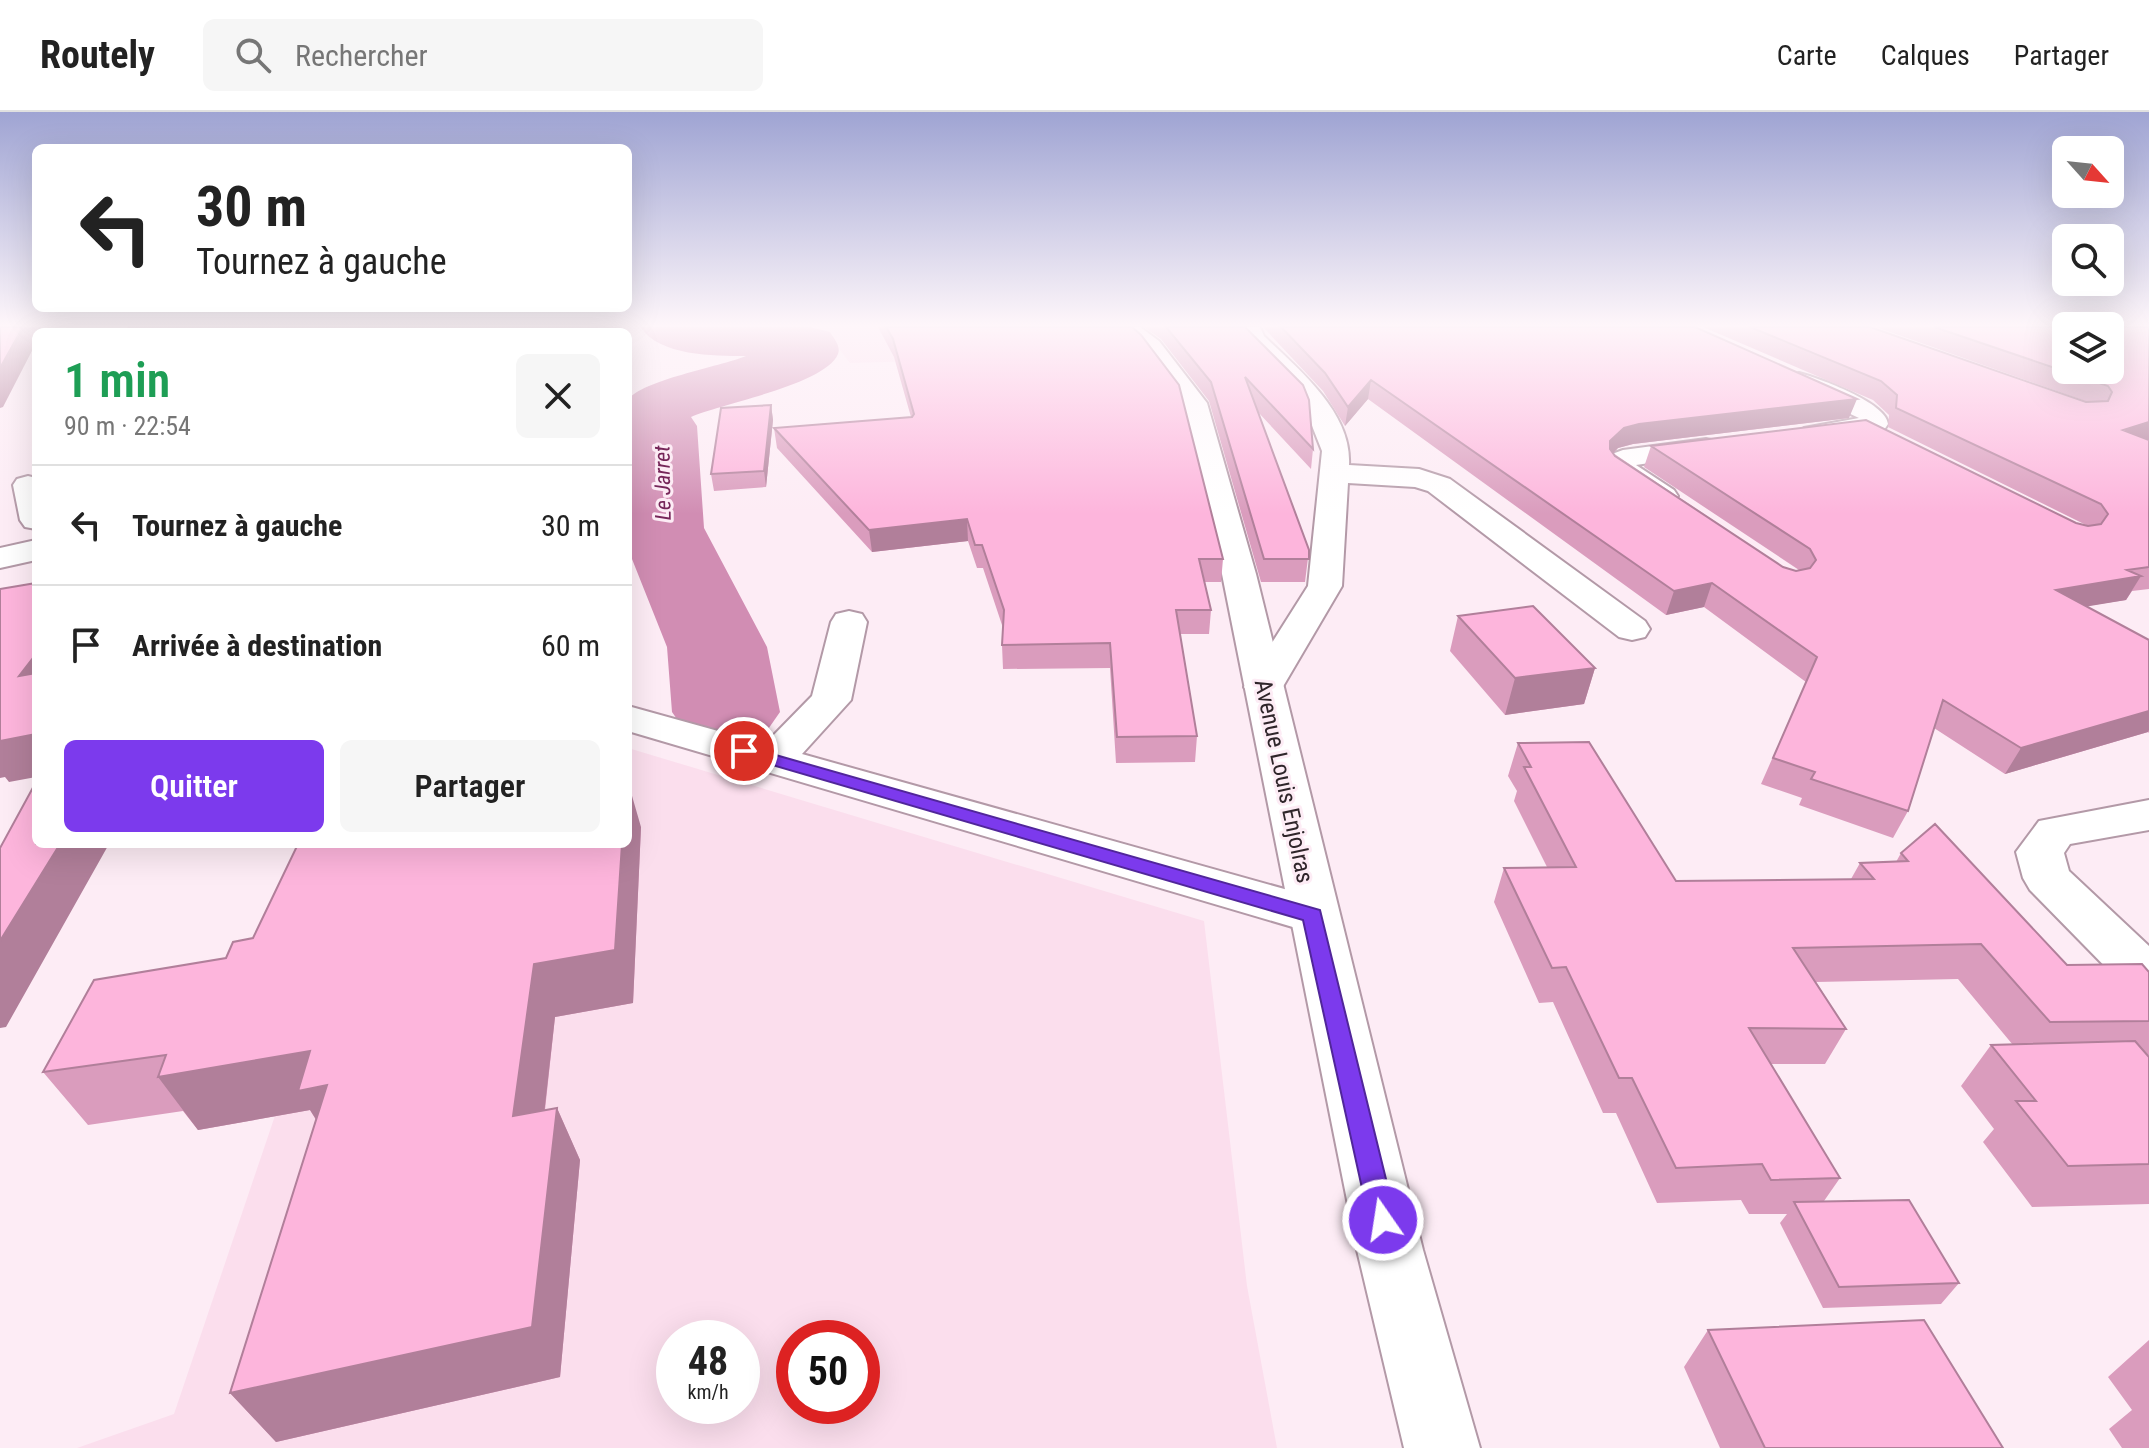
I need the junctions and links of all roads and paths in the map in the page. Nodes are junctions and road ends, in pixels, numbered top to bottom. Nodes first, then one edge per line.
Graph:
1 (1184, 389) edge
2 (1304, 389) edge
3 (1819, 389) edge
4 (1862, 428) junction
5 (1786, 438) edge
6 (1740, 443) edge
7 (1890, 443) edge
8 (1336, 473) junction
9 (28, 485) dead end
10 (32, 502) edge
11 (1685, 511) edge
12 (32, 551) edge
13 (0, 558) edge
14 (849, 622) dead end
15 (1632, 629) dead end
16 (1264, 687) junction
17 (632, 719) edge
18 (773, 760) junction
19 (2149, 815) edge
20 (1313, 915) junction
21 (2149, 978) edge
22 (1442, 1448) edge

1 - 16 street, Avenue Louis Enjolras
2 - 8 street
3 - 4 street
4 - 5 street
4 - 7 street
6 - 11 street
8 - 15 street
8 - 16 street
9 - 10 street
12 - 13 street
14 - 18 street
16 - 20 street, Avenue Louis Enjolras
17 - 18 street
18 - 20 street
19 - 21 street
20 - 22 street, Avenue Louis Enjolras

